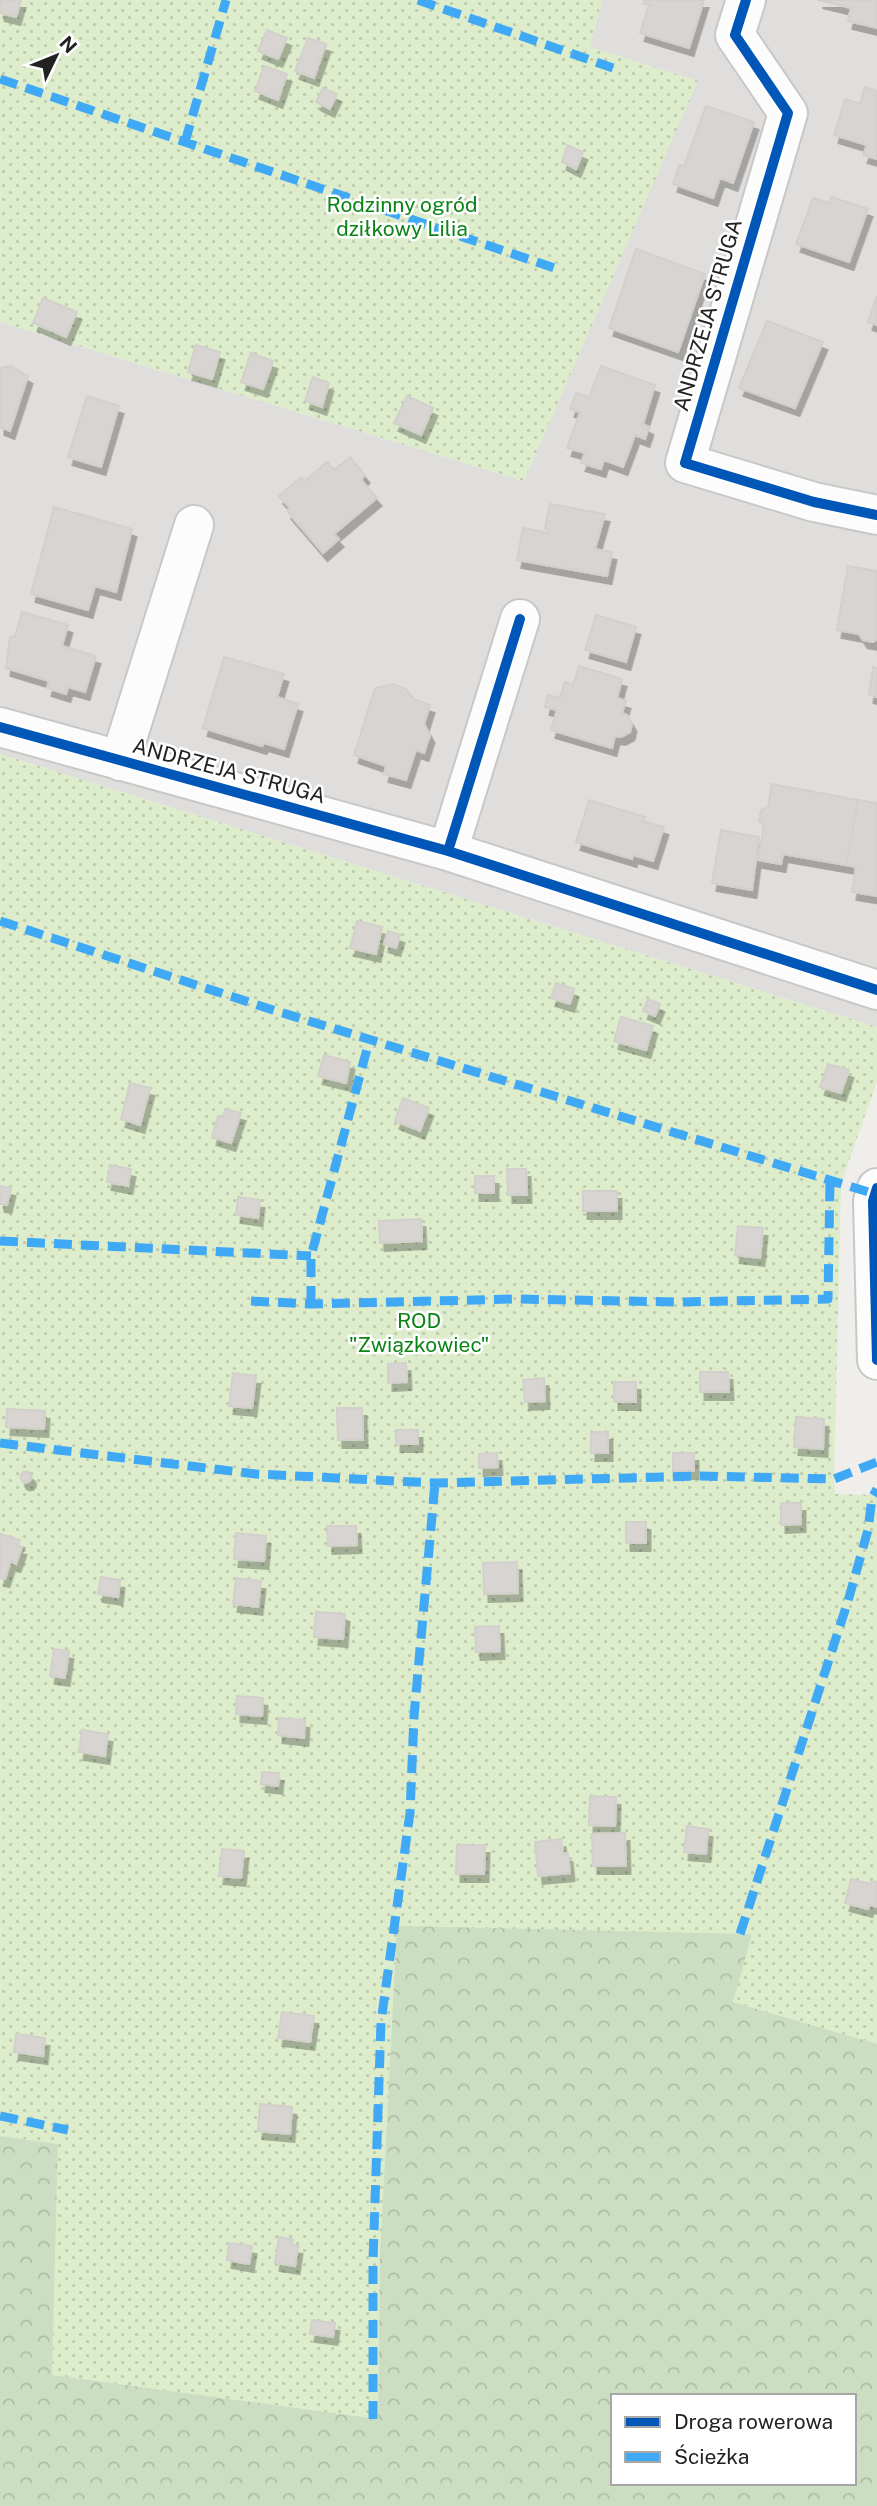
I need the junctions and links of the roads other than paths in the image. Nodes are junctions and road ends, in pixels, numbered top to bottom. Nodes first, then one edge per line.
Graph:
1 (746, 0) edge
2 (877, 515) edge
3 (194, 525) dead end
4 (520, 619) dead end
5 (0, 727) edge
6 (120, 761) junction
7 (448, 851) junction
8 (877, 990) edge
9 (877, 1188) edge
10 (877, 1360) edge

1 - 2 street, ANDRZEJA STRUGA
3 - 6 street, ANDRZEJA STRUGA
4 - 7 street
5 - 6 street, ANDRZEJA STRUGA
6 - 7 street, ANDRZEJA STRUGA
7 - 8 street, ANDRZEJA STRUGA
9 - 10 street

